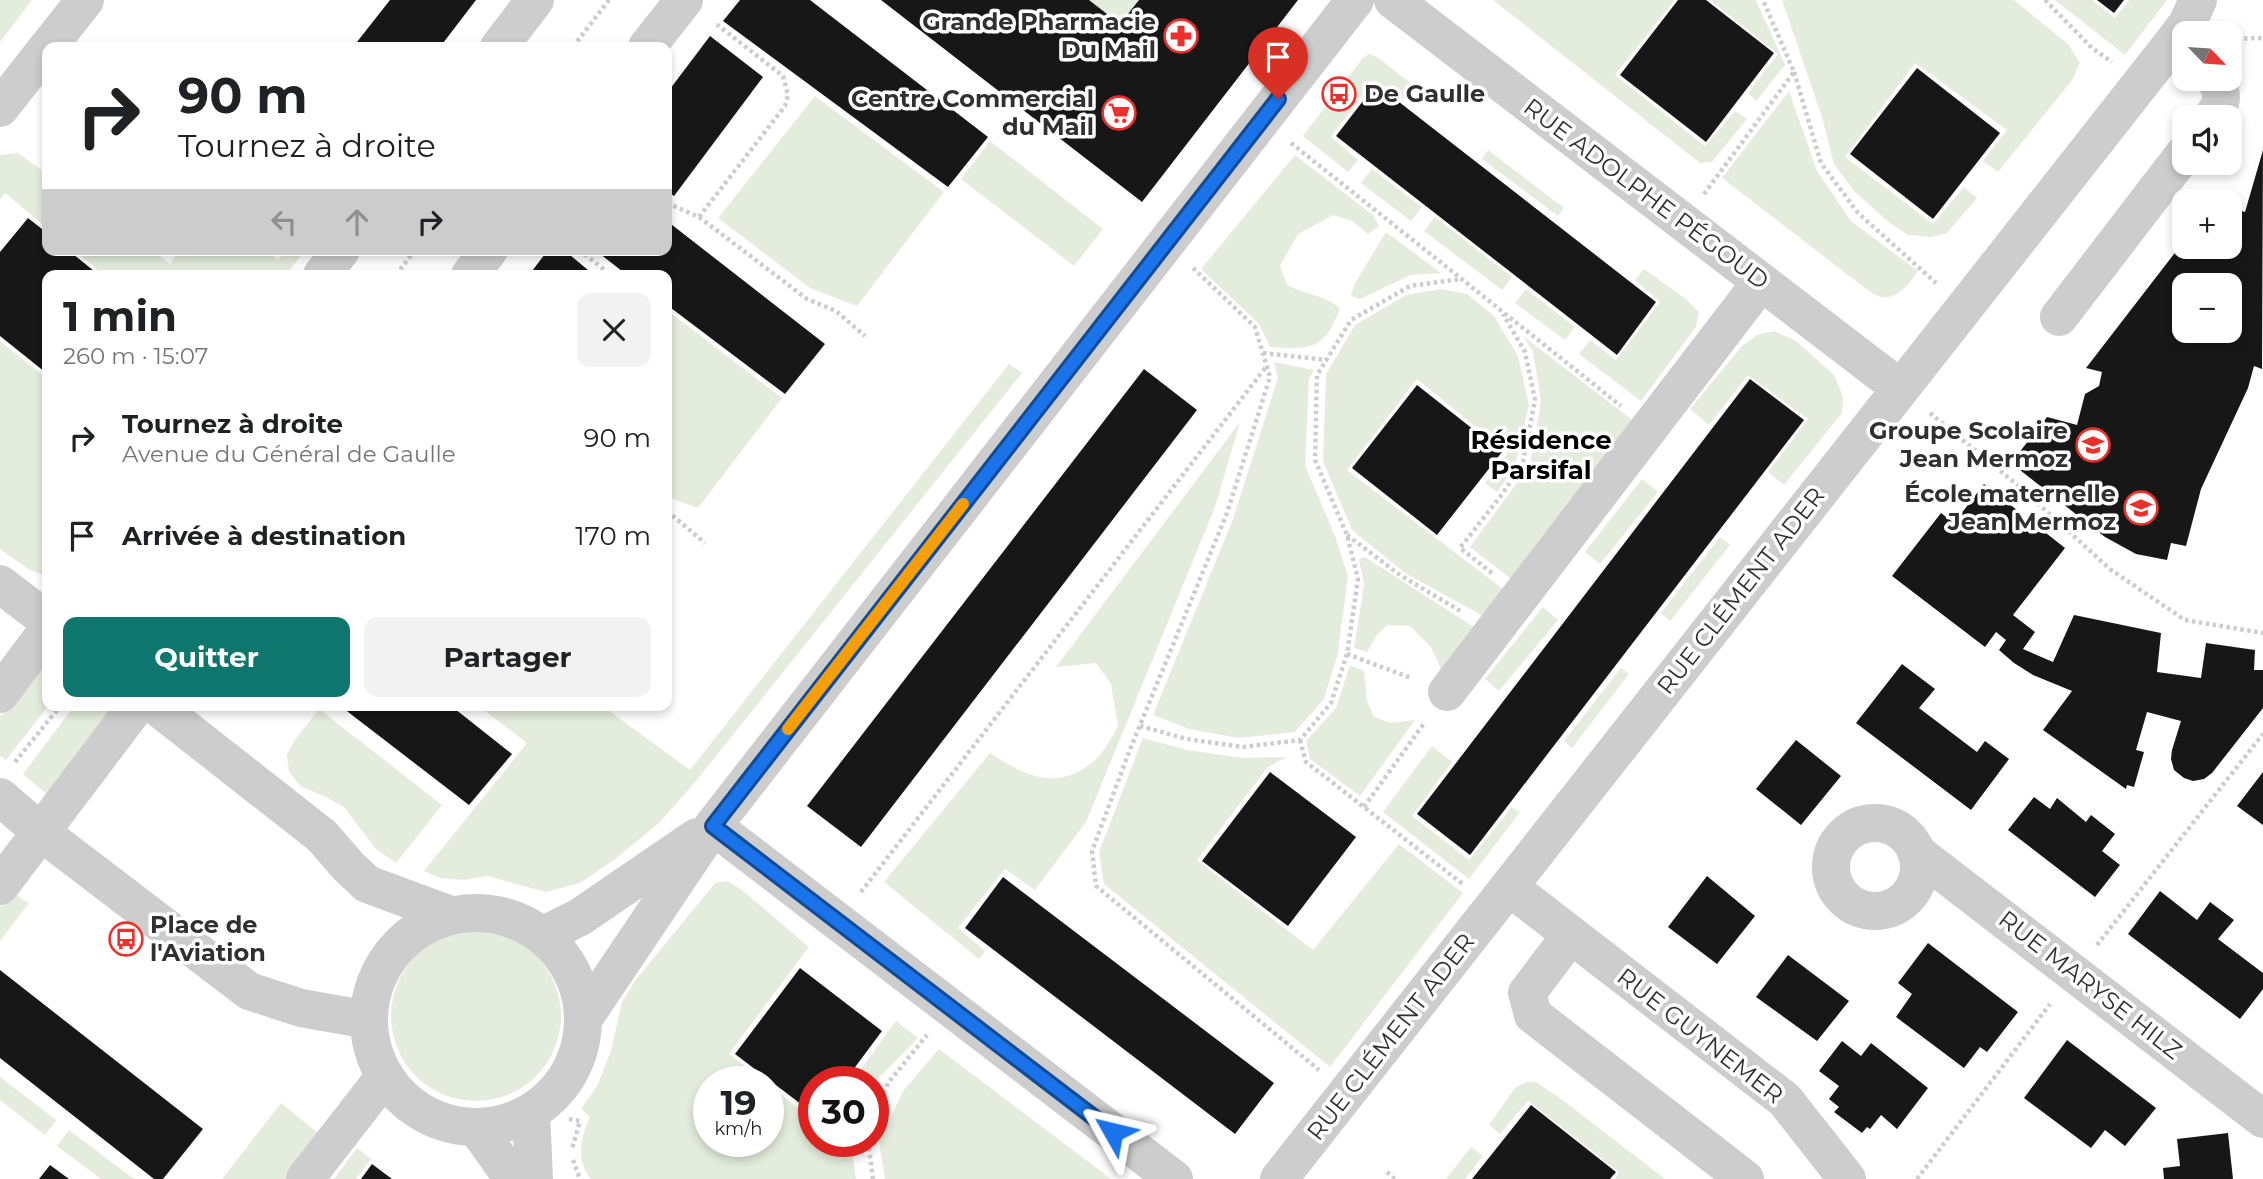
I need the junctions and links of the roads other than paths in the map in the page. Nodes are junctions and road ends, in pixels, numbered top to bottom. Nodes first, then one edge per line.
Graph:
1 (85, 0) edge
2 (535, 0) edge
3 (1355, 0) edge
4 (1393, 0) edge
5 (2198, 0) edge
6 (695, 8) edge
7 (2188, 21) edge
8 (53, 42) edge
9 (503, 42) edge
10 (653, 42) edge
11 (2172, 55) edge
12 (42, 58) edge
13 (17, 101) edge
14 (2172, 170) edge
15 (336, 256) edge
16 (484, 256) edge
17 (326, 270) edge
18 (474, 270) edge
19 (1761, 282) junction
20 (2059, 317) dead end
21 (1900, 388) junction
22 (0, 584) edge
23 (42, 616) edge
24 (42, 638) edge
25 (1447, 692) road end
26 (0, 694) edge
27 (133, 711) edge
28 (163, 711) edge
29 (4, 783) edge
30 (713, 826) junction
31 (42, 833) junction
32 (1916, 852) dead end
33 (0, 886) edge
34 (1501, 897) junction
35 (451, 915) junction
36 (544, 935) junction
37 (1570, 936) junction
38 (584, 1018) junction
39 (369, 1020) junction
40 (385, 1076) junction
41 (531, 1112) junction
42 (2263, 1119) edge
43 (477, 1127) junction
44 (305, 1179) edge
45 (513, 1179) edge
46 (534, 1179) edge
47 (1174, 1179) edge
48 (1279, 1179) edge
49 (1745, 1179) edge
50 (1847, 1179) edge

1 - 8 street
2 - 9 street
3 - 30 street
4 - 19 street, RUE ADOLPHE PÉGOUD
5 - 7 street, RUE CLÉMENT ADER
6 - 10 street
11 - 21 street, RUE CLÉMENT ADER
12 - 13 street
14 - 20 street
15 - 17 street
16 - 18 street
19 - 21 street, RUE ADOLPHE PÉGOUD
19 - 25 street
21 - 34 street, RUE CLÉMENT ADER
22 - 23 street
24 - 26 street
27 - 31 street
28 - 35 street
29 - 31 street
30 - 36 street
30 - 38 street
30 - 47 street
31 - 33 street
31 - 39 street
32 - 42 street, RUE MARYSE HILZ
34 - 37 street, RUE GUYNEMER
34 - 48 street, RUE CLÉMENT ADER
35 - 36 street
35 - 39 street
36 - 38 street
37 - 49 street
37 - 50 street, RUE GUYNEMER
38 - 41 street
39 - 40 street
40 - 43 street
40 - 44 street
41 - 43 street
41 - 46 street
43 - 45 street

